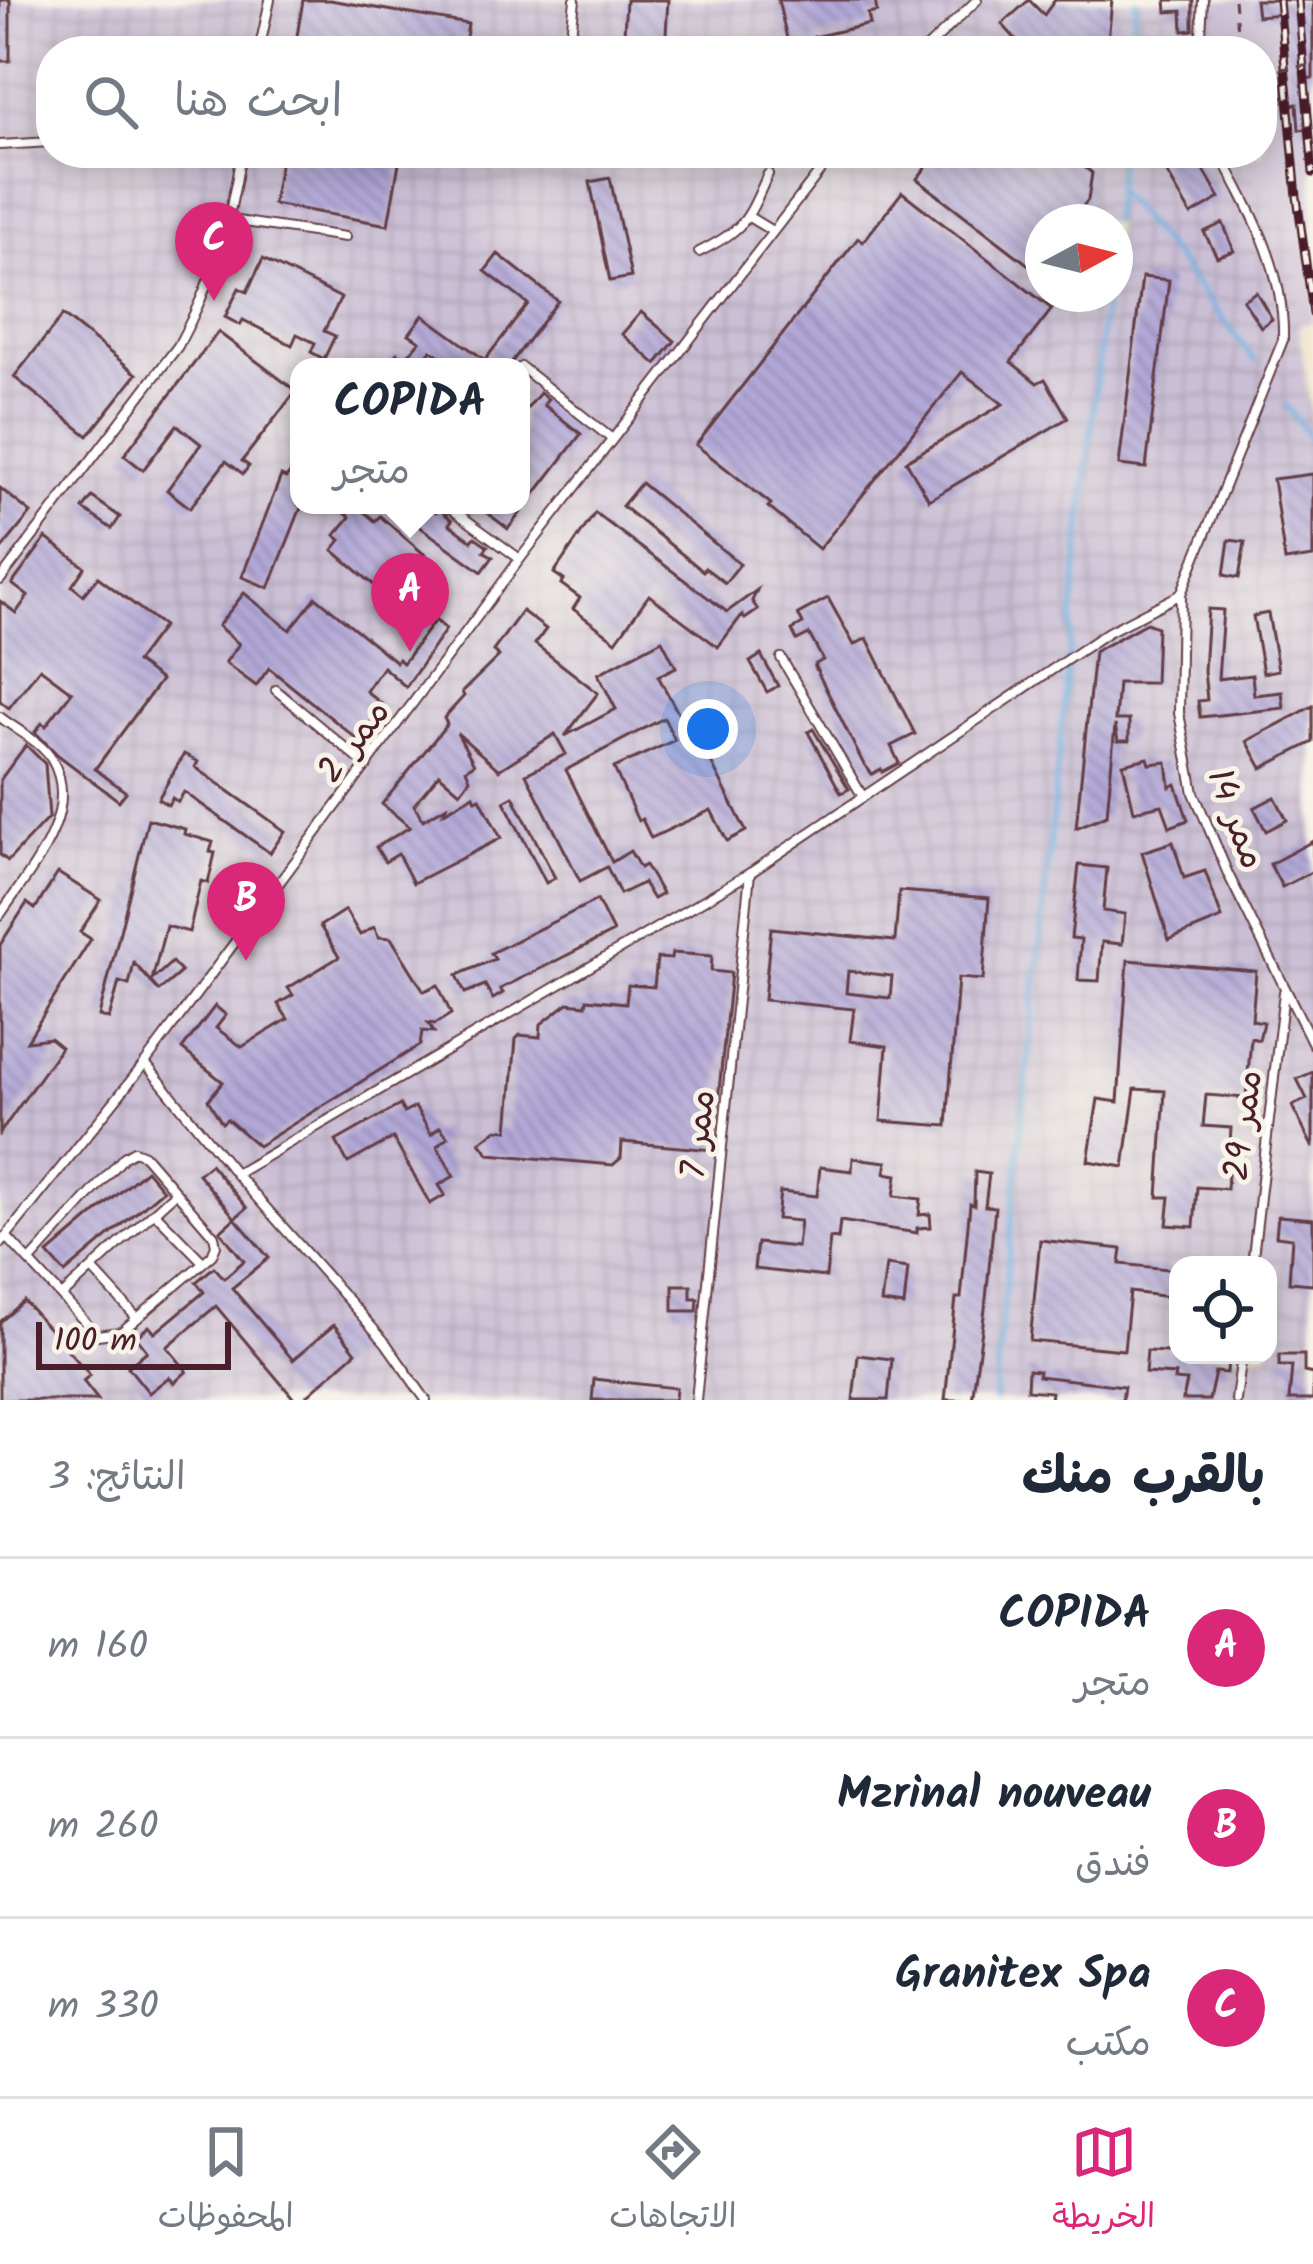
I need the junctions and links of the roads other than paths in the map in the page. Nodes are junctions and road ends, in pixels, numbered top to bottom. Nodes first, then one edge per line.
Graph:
1 (270, 0) edge
2 (574, 0) edge
3 (977, 0) edge
4 (1203, 0) edge
5 (262, 36) edge
6 (570, 36) edge
7 (940, 36) edge
8 (1201, 36) edge
9 (36, 143) edge
10 (0, 145) edge
11 (239, 168) edge
12 (823, 168) edge
13 (1228, 168) edge
14 (768, 174) dead end
15 (748, 218) junction
16 (231, 220) junction
17 (772, 230) junction
18 (345, 237) dead end
19 (699, 252) dead end
20 (530, 375) edge
21 (612, 440) junction
22 (458, 514) edge
23 (520, 559) junction
24 (0, 580) edge
25 (1181, 594) junction
26 (781, 658) dead end
27 (275, 690) dead end
28 (0, 717) edge
29 (367, 766) junction
30 (863, 797) junction
31 (750, 873) junction
32 (0, 915) edge
33 (1284, 991) junction
34 (1313, 1044) edge
35 (145, 1063) junction
36 (236, 1174) junction
37 (176, 1192) junction
38 (154, 1212) junction
39 (3, 1240) edge
40 (1253, 1256) edge
41 (30, 1262) junction
42 (203, 1262) junction
43 (92, 1269) junction
44 (62, 1296) junction
45 (137, 1318) junction
46 (1241, 1364) edge
47 (426, 1400) edge
48 (696, 1400) edge
49 (1236, 1400) edge

1 - 5 lane
2 - 6 lane
3 - 7 lane
4 - 8 lane
9 - 10 lane
11 - 16 lane
12 - 17 lane, ممر 2
13 - 25 lane
14 - 15 lane
15 - 17 lane
15 - 19 lane
16 - 18 lane
16 - 24 lane
17 - 21 lane, ممر 2
20 - 21 lane
21 - 23 lane, ممر 2
22 - 23 lane
23 - 29 lane, ممر 2
25 - 30 lane
25 - 33 lane, ممر 14
26 - 30 lane
27 - 29 lane
28 - 32 lane
29 - 35 lane, ممر 2
30 - 31 lane
31 - 36 lane
31 - 48 lane, ممر 7
33 - 34 lane, ممر 14
33 - 40 lane, ممر 29
35 - 36 lane
35 - 39 lane, ممر 2
36 - 47 lane
37 - 38 lane
37 - 41 lane
37 - 42 lane
38 - 42 lane
38 - 43 lane
39 - 41 lane
41 - 44 lane
42 - 45 lane
43 - 44 lane
43 - 45 lane
44 - 45 lane
46 - 49 lane

